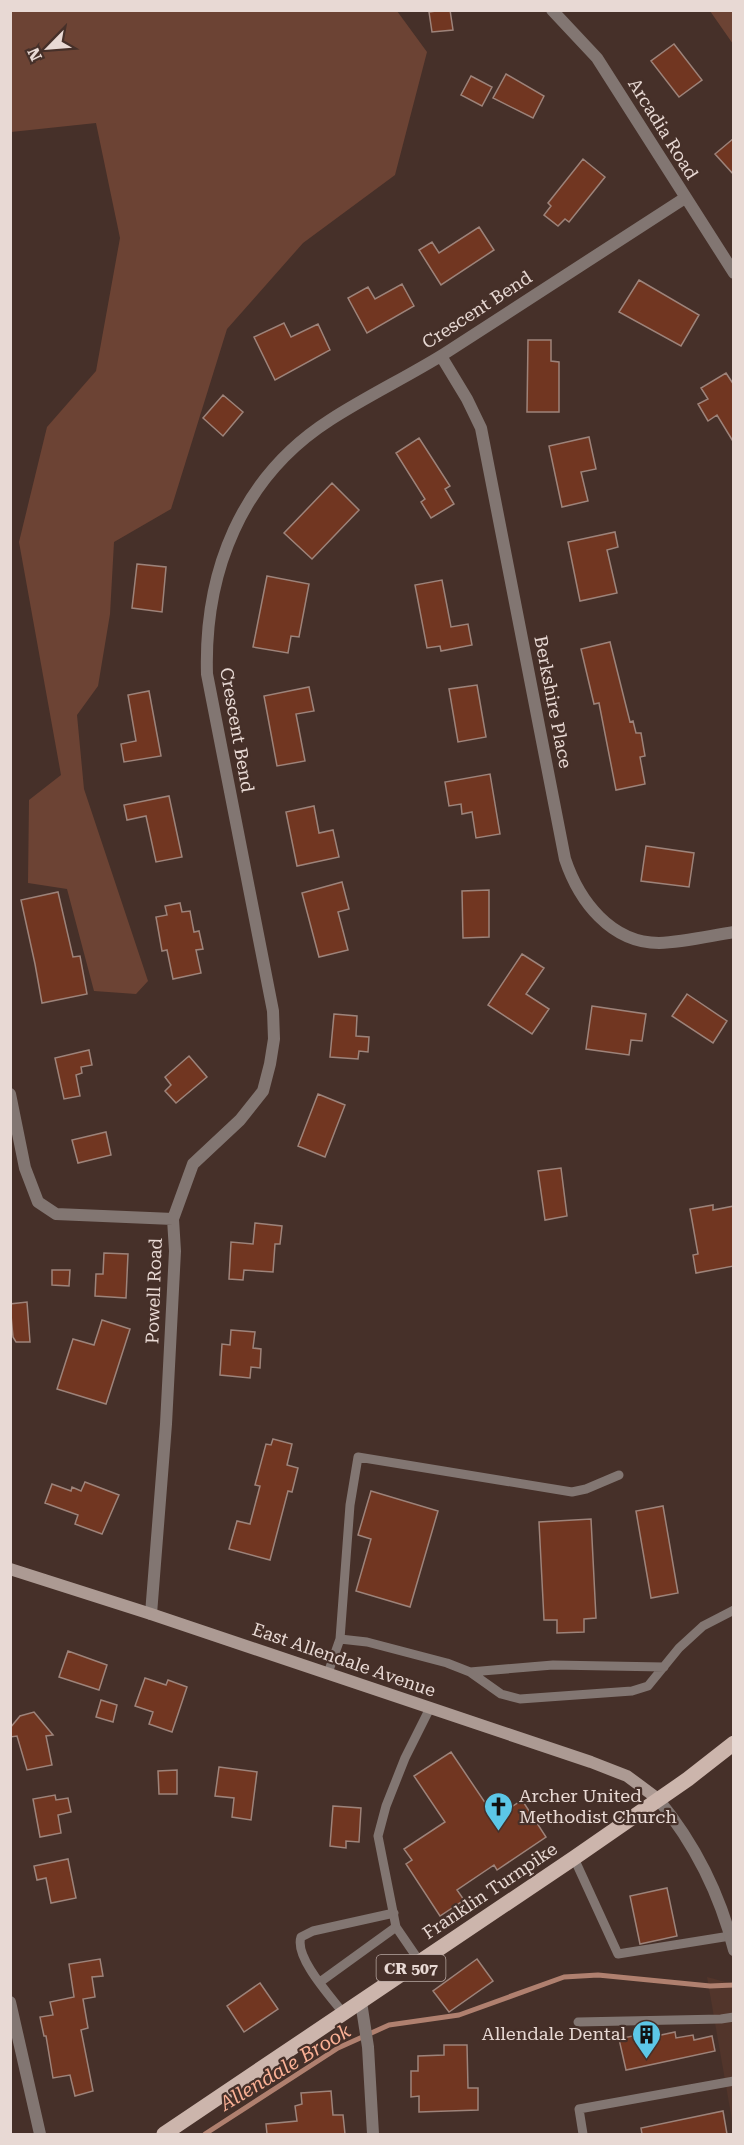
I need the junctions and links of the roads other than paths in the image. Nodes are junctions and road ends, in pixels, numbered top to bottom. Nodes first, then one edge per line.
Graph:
1 (552, 10) edge
2 (685, 198) junction
3 (734, 273) edge
4 (441, 356) junction
5 (734, 932) edge
6 (10, 1094) edge
7 (173, 1219) junction
8 (619, 1475) dead end
9 (10, 1569) edge
10 (734, 1610) edge
11 (151, 1614) junction
12 (340, 1639) junction
13 (664, 1667) junction
14 (470, 1672) junction
15 (328, 1673) junction
16 (430, 1708) junction
17 (734, 1743) edge
18 (658, 1799) junction
19 (574, 1858) junction
20 (394, 1913) junction
21 (396, 1927) junction
22 (730, 1936) junction
23 (734, 1950) edge
24 (420, 1962) junction
25 (320, 1982) junction
26 (10, 2002) edge
27 (361, 2002) junction
28 (344, 2014) junction
29 (734, 2017) edge
30 (579, 2022) dead end
31 (734, 2081) edge
32 (40, 2134) edge
33 (164, 2134) edge
34 (373, 2134) edge
35 (583, 2134) edge

1 - 2 street, Arcadia Road
2 - 3 street, Arcadia Road
2 - 4 street, Crescent Bend
4 - 5 street, Berkshire Place
4 - 7 street, Crescent Bend
6 - 7 street, Powell Road
7 - 11 street, Powell Road
8 - 12 lane
9 - 11 main road, East Allendale Avenue
10 - 13 lane
11 - 15 main road, East Allendale Avenue
12 - 14 lane
12 - 15 lane
13 - 14 lane
13 - 14 lane
15 - 16 main road, East Allendale Avenue
16 - 18 main road, East Allendale Avenue
16 - 20 lane
17 - 18 main road, CR 507
18 - 19 main road, Franklin Turnpike / CR 507
18 - 22 street
19 - 22 lane
19 - 24 main road, Franklin Turnpike / CR 507
20 - 21 lane
20 - 25 lane
21 - 24 lane
21 - 25 lane
22 - 23 street
24 - 27 main road, Franklin Turnpike / CR 507
25 - 28 lane
26 - 32 street
27 - 28 main road, Franklin Turnpike / CR 507
27 - 34 street
28 - 33 main road, Franklin Turnpike / CR 507
29 - 30 lane
31 - 35 lane

